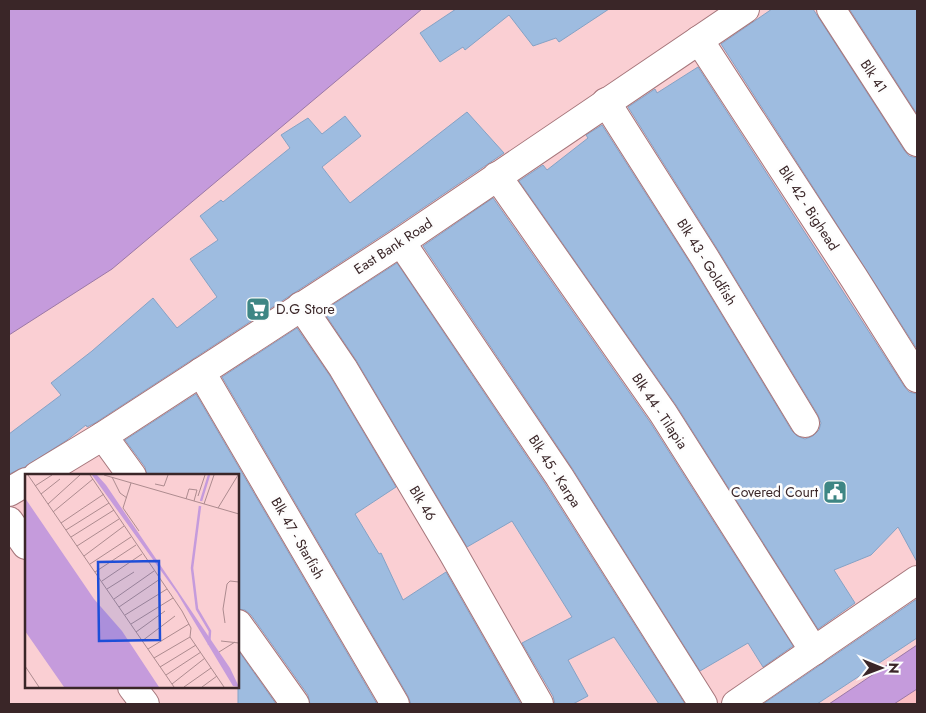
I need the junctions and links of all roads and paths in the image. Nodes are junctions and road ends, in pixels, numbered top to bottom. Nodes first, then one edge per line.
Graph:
1 (745, 9) edge
2 (831, 9) edge
3 (699, 40) junction
4 (606, 102) junction
5 (917, 142) edge
6 (497, 176) junction
7 (401, 242) junction
8 (301, 306) junction
9 (201, 372) junction
10 (917, 378) edge
11 (805, 423) dead end
12 (103, 436) junction
13 (40, 474) edge
14 (131, 474) edge
15 (25, 483) edge
16 (9, 492) edge
17 (9, 521) edge
18 (25, 544) edge
19 (917, 580) edge
20 (239, 625) edge
21 (814, 651) junction
22 (133, 688) edge
23 (145, 704) edge
24 (295, 704) edge
25 (395, 704) edge
26 (539, 704) edge
27 (703, 704) edge
28 (736, 704) edge

1 - 3 street, East Bank Road
2 - 5 street, Blk 41
3 - 4 street, East Bank Road
3 - 10 street, Blk 42 - Bighead
4 - 6 street, East Bank Road
4 - 11 street, Blk 43 - Goldfish
6 - 7 street, East Bank Road
6 - 21 street, Blk 44 - Tilapia
7 - 8 street, East Bank Road
7 - 27 street, Blk 45 - Karpa
8 - 9 street, East Bank Road
8 - 26 street, Blk 46
9 - 12 street, East Bank Road
9 - 25 street, Blk 47 - Starfish
12 - 13 street, East Bank Road
12 - 14 street
15 - 16 street
17 - 18 street
19 - 21 street
20 - 24 street
21 - 28 street
22 - 23 street

